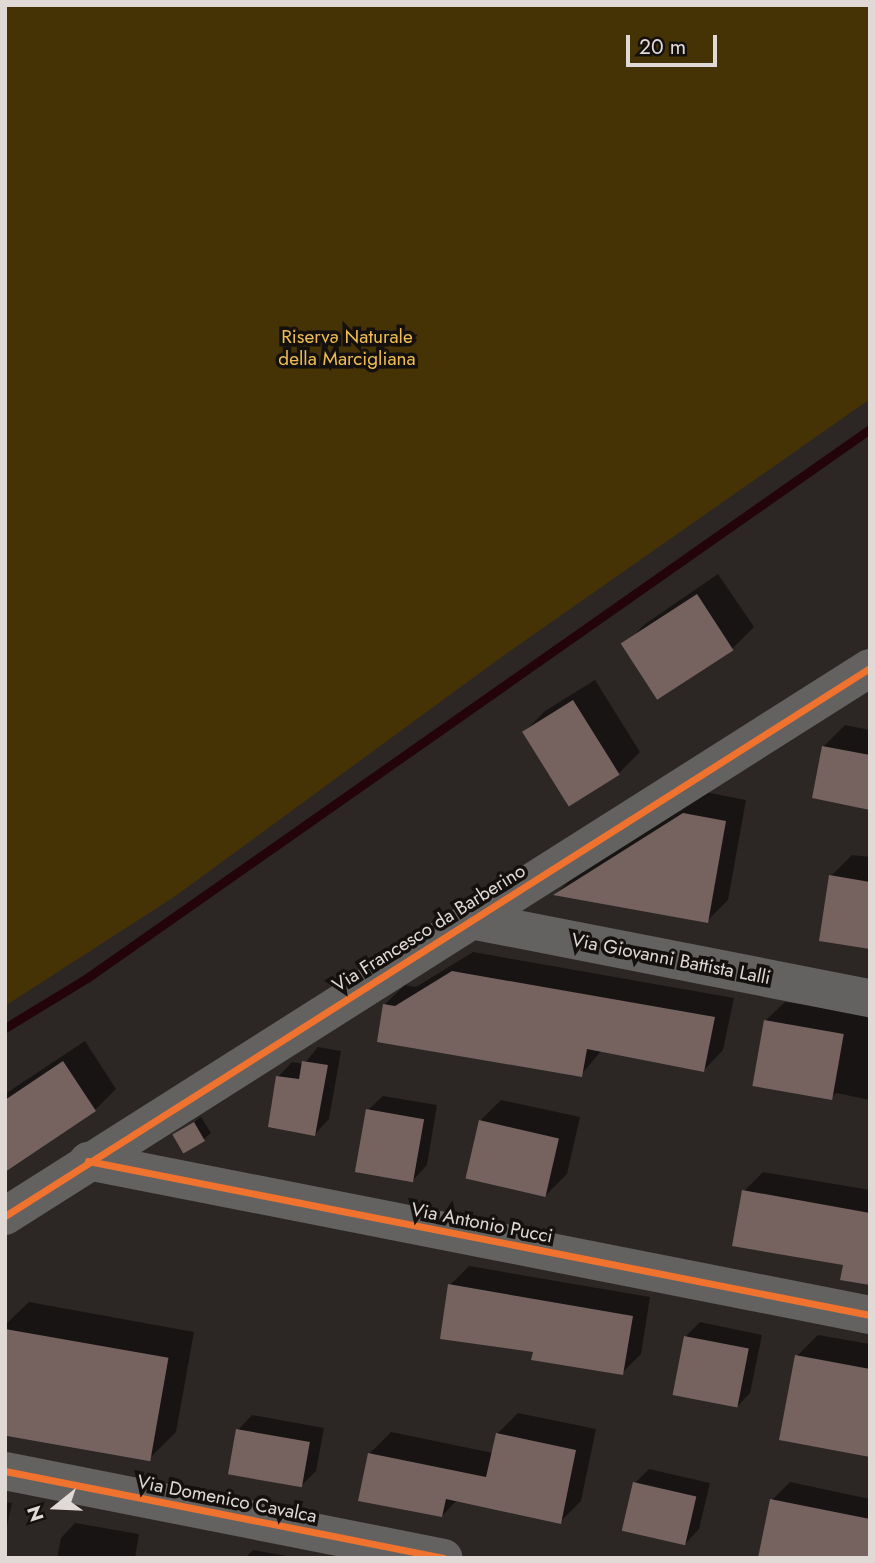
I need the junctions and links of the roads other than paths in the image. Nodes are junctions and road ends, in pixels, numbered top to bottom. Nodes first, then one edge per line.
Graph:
1 (868, 671) edge
2 (471, 919) junction
3 (870, 998) edge
4 (88, 1161) junction
5 (5, 1216) edge
6 (870, 1315) edge
7 (5, 1471) edge
8 (443, 1558) edge

1 - 2 street, Via Francesco da Barberino
2 - 3 street, Via Giovanni Battista Lalli
2 - 4 street, Via Francesco da Barberino
4 - 5 street, Via Francesco da Barberino
4 - 6 street, Via Antonio Pucci
7 - 8 street, Via Domenico Cavalca

